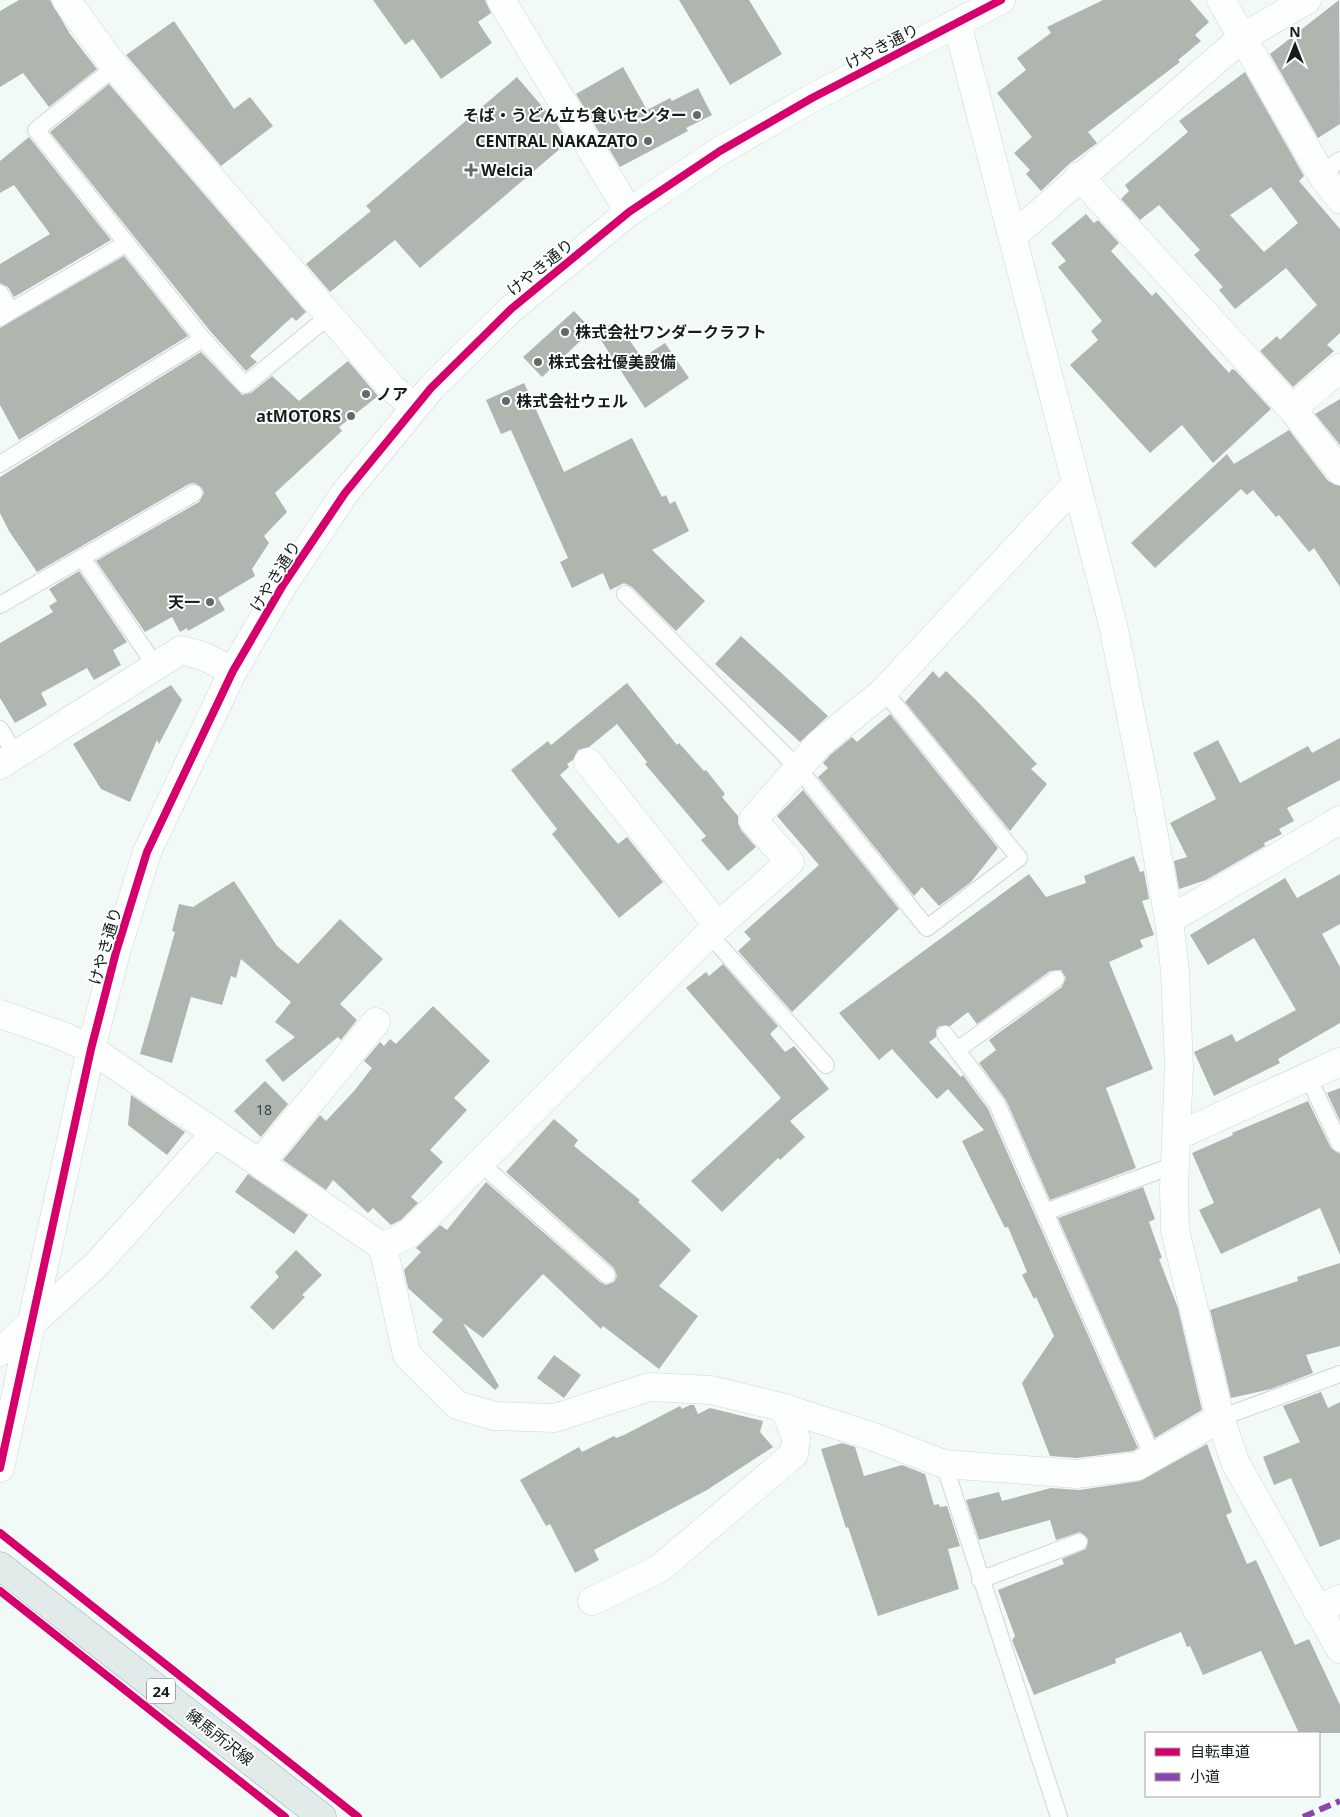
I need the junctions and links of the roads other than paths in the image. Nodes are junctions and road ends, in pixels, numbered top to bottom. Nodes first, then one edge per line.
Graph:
1 (66, 0) edge
2 (501, 0) edge
3 (1000, 0) edge
4 (1221, 0) edge
5 (1307, 0) edge
6 (957, 23) junction
7 (1243, 37) junction
8 (115, 67) junction
9 (1330, 167) edge
10 (1079, 176) junction
11 (1340, 199) edge
12 (629, 212) junction
13 (1013, 236) junction
14 (127, 243) junction
15 (0, 293) edge
16 (5, 314) edge
17 (329, 316) junction
18 (203, 339) junction
19 (1340, 368) edge
20 (414, 407) junction
21 (1292, 410) junction
22 (0, 464) edge
23 (1340, 471) edge
24 (1076, 484) junction
25 (194, 493) dead end
26 (82, 558) junction
27 (625, 594) dead end
28 (0, 605) edge
29 (155, 665) junction
30 (233, 671) junction
31 (884, 692) junction
32 (0, 729) edge
33 (8, 760) edge
34 (588, 762) dead end
35 (798, 768) junction
36 (1340, 820) edge
37 (1169, 920) junction
38 (714, 930) junction
39 (1056, 979) dead end
40 (0, 1014) edge
41 (376, 1022) dead end
42 (945, 1034) dead end
43 (91, 1049) junction
44 (956, 1050) junction
45 (1340, 1062) edge
46 (826, 1065) dead end
47 (1308, 1078) junction
48 (215, 1132) junction
49 (1177, 1136) junction
50 (1340, 1144) edge
51 (260, 1163) junction
52 (480, 1163) junction
53 (1175, 1165) junction
54 (1045, 1212) junction
55 (383, 1247) junction
56 (607, 1274) dead end
57 (31, 1325) junction
58 (0, 1352) edge
59 (1340, 1374) edge
60 (785, 1408) junction
61 (1220, 1418) junction
62 (1153, 1457) junction
63 (944, 1464) junction
64 (0, 1468) edge
65 (1079, 1542) dead end
66 (0, 1566) edge
67 (980, 1580) junction
68 (592, 1601) dead end
69 (1329, 1604) edge
70 (1340, 1649) edge
71 (322, 1817) edge
72 (1059, 1817) edge

1 - 8 street
2 - 12 street
3 - 6 street, けやき通り
4 - 7 street
5 - 7 street
6 - 12 street, けやき通り
6 - 13 street
7 - 9 street
7 - 10 street
8 - 14 lane
8 - 17 street
9 - 11 street
10 - 13 street
10 - 21 street
12 - 20 street, けやき通り
13 - 24 street
14 - 16 lane
14 - 18 lane
15 - 16 lane
17 - 18 lane
17 - 20 street
18 - 22 lane
19 - 21 street
20 - 30 street, けやき通り
21 - 23 street
24 - 31 street
24 - 37 street
25 - 26 lane
26 - 28 lane
26 - 29 lane
27 - 35 lane
29 - 30 street
29 - 33 street
30 - 43 street, けやき通り
31 - 35 street
31 - 35 lane
32 - 33 lane
34 - 38 street
35 - 38 street
36 - 37 street
37 - 49 street
38 - 46 lane
38 - 52 street
39 - 44 lane
40 - 43 street
41 - 51 street
42 - 44 lane
43 - 48 street
43 - 57 street, けやき通り
44 - 54 lane
45 - 47 street
47 - 49 street
47 - 50 lane
48 - 51 street
48 - 57 street
49 - 53 street
51 - 55 street
52 - 55 street
52 - 56 lane
53 - 54 lane
53 - 61 street
54 - 62 lane
55 - 60 street
57 - 58 street
57 - 64 street, けやき通り
59 - 61 lane
60 - 63 street
60 - 68 street
61 - 62 street
61 - 69 street
62 - 63 street
63 - 67 lane
65 - 67 lane
66 - 71 main road, 練馬所沢線 / 24
67 - 72 lane
69 - 70 street

